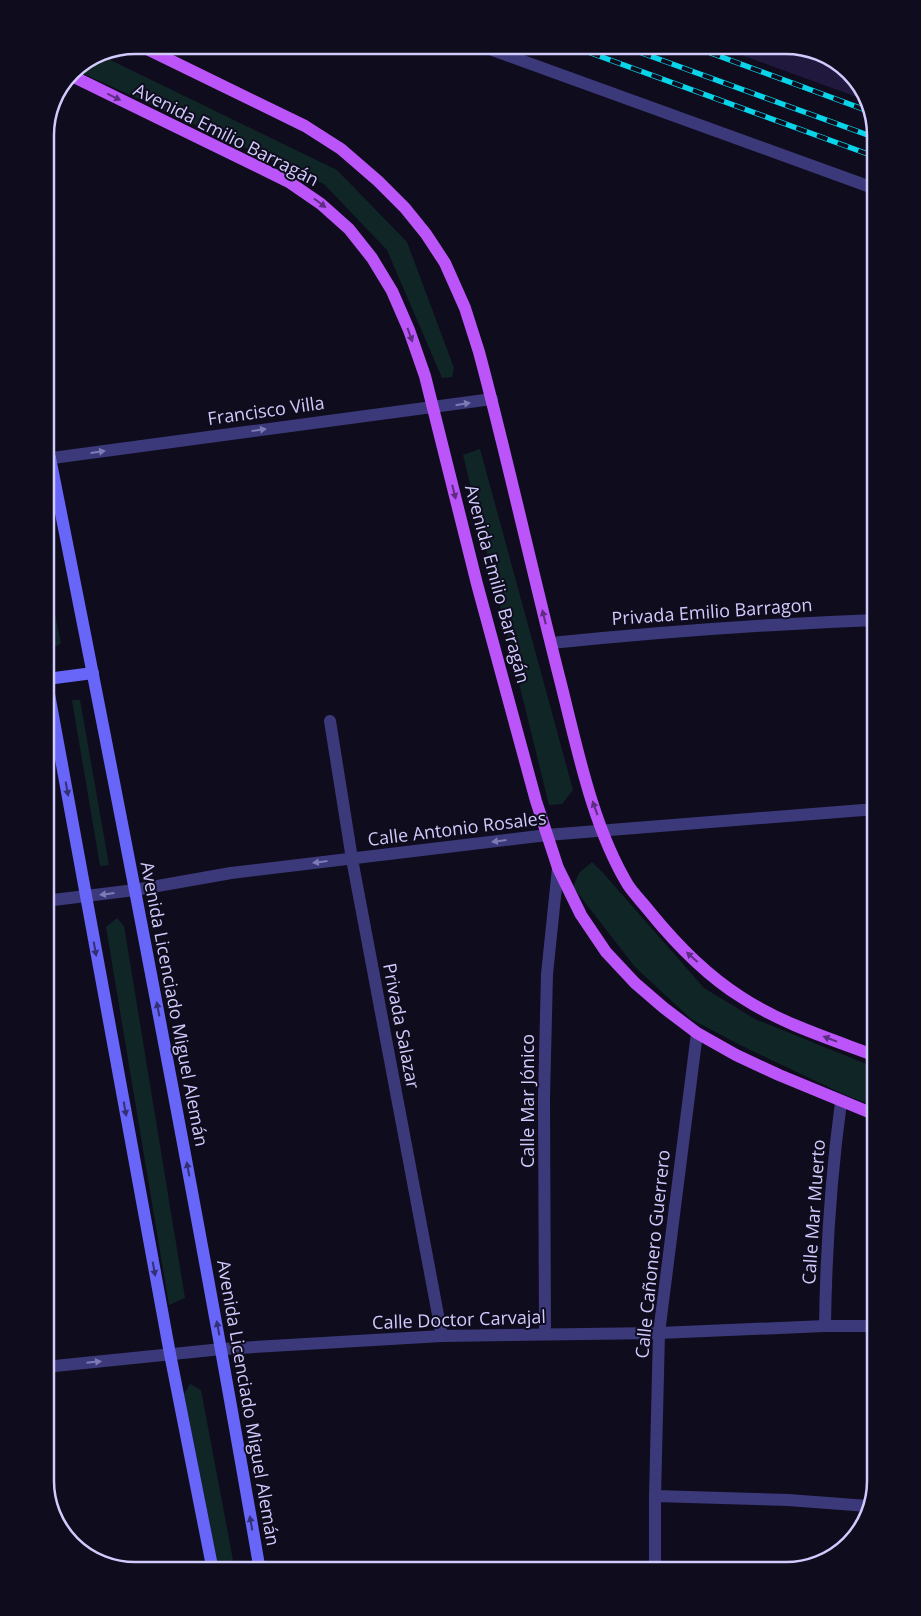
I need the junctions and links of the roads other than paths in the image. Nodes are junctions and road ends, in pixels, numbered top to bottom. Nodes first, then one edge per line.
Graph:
1 (157, 54) edge
2 (503, 54) edge
3 (77, 79) edge
4 (867, 186) edge
5 (492, 399) junction
6 (433, 408) junction
7 (54, 458) edge
8 (54, 488) edge
9 (867, 620) edge
10 (550, 643) junction
11 (93, 673) junction
12 (54, 675) edge
13 (54, 720) edge
14 (330, 721) dead end
15 (867, 810) edge
16 (604, 831) junction
17 (547, 835) junction
18 (352, 859) junction
19 (558, 868) junction
20 (135, 890) junction
21 (86, 896) junction
22 (54, 900) edge
23 (697, 1033) junction
24 (867, 1053) edge
25 (841, 1102) junction
26 (867, 1112) edge
27 (825, 1326) junction
28 (867, 1326) edge
29 (659, 1333) junction
30 (546, 1334) junction
31 (442, 1336) junction
32 (222, 1349) junction
33 (170, 1354) junction
34 (54, 1366) edge
35 (655, 1496) junction
36 (863, 1506) edge
37 (211, 1562) edge
38 (258, 1562) edge
39 (655, 1562) edge

1 - 5 main road, Avenida Emilio Barragán
2 - 4 street
3 -> 6 main road, Avenida Emilio Barragán
6 -> 5 street, Francisco Villa
10 -> 5 main road, Avenida Emilio Barragán
7 -> 6 street, Francisco Villa
6 -> 17 main road, Avenida Emilio Barragán
8 - 11 main road, Avenida Licenciado Miguel Alemán
9 - 10 street, Privada Emilio Barragon
16 -> 10 main road, Avenida Emilio Barragán
11 - 12 main road
11 - 20 main road, Avenida Licenciado Miguel Alemán
13 -> 21 main road
14 - 18 street, Privada Salazar
15 - 16 street, Calle Antonio Rosales
16 - 17 street, Calle Antonio Rosales
24 -> 16 main road, Avenida Emilio Barragán
17 -> 18 street, Calle Antonio Rosales
17 - 19 main road, Avenida Emilio Barragán
18 -> 20 street, Calle Antonio Rosales
18 - 31 street, Privada Salazar
19 - 23 main road, Avenida Emilio Barragán
19 - 30 street, Calle Mar Jónico
20 -> 21 street, Calle Antonio Rosales
32 -> 20 main road, Avenida Licenciado Miguel Alemán
21 - 22 street, Calle Antonio Rosales
21 -> 33 main road
23 - 25 main road, Avenida Emilio Barragán
23 - 29 street, Calle Cañonero Guerrero
25 - 26 main road, Avenida Emilio Barragán
25 - 27 street, Calle Mar Muerto
27 - 28 street, Calle Doctor Carvajal
27 - 29 street, Calle Doctor Carvajal
29 - 30 street, Calle Doctor Carvajal
29 - 35 street, Calle Cañonero Guerrero
30 - 31 street, Calle Doctor Carvajal
31 - 32 street, Calle Doctor Carvajal
32 - 33 street, Calle Doctor Carvajal
38 -> 32 main road, Avenida Licenciado Miguel Alemán
34 -> 33 street, Calle Doctor Carvajal
33 - 37 main road
35 - 36 street
35 - 39 street, Calle Cañonero Guerrero

